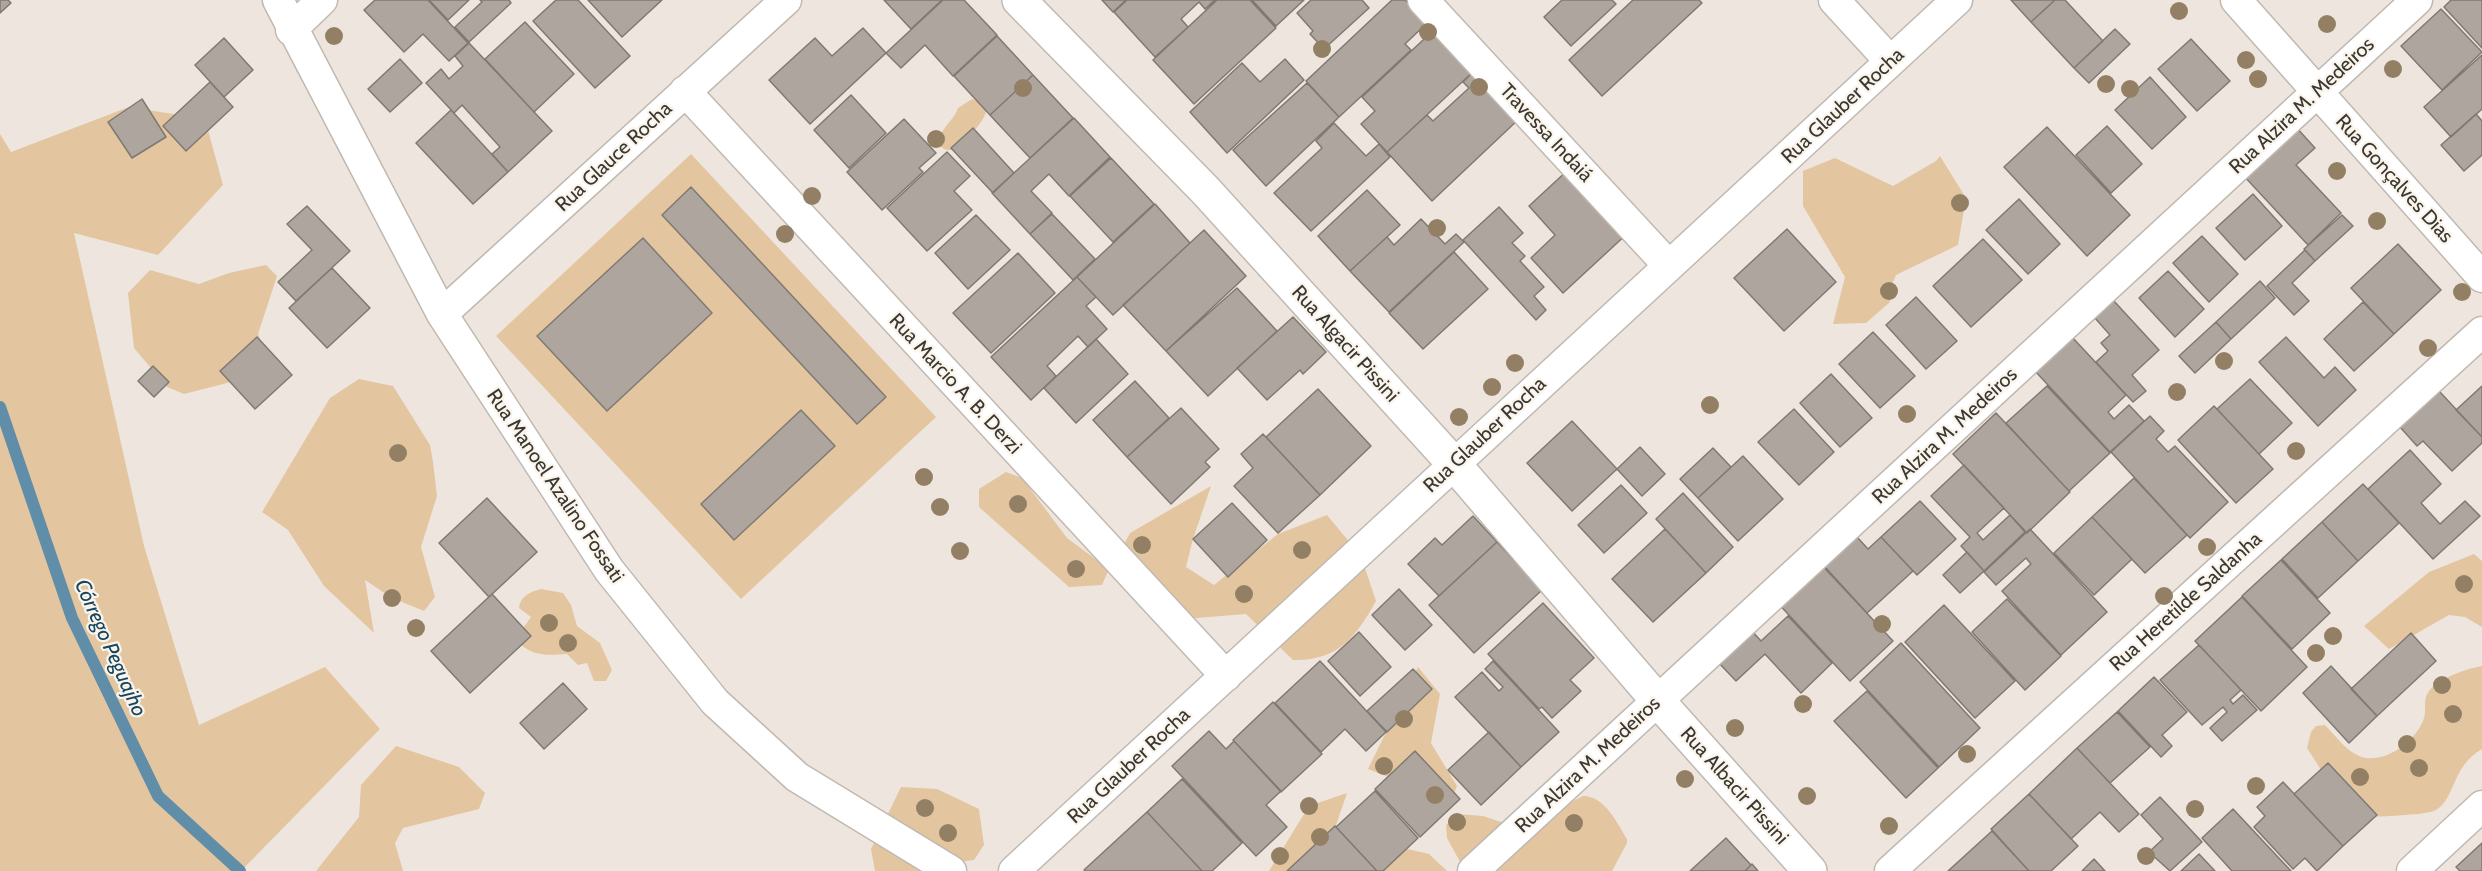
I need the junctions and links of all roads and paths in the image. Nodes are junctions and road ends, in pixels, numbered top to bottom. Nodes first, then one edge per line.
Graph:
1 (278, 0) edge
2 (322, 0) edge
3 (786, 0) edge
4 (1019, 0) edge
5 (1423, 0) edge
6 (1834, 0) edge
7 (1957, 0) edge
8 (2236, 0) edge
9 (2417, 0) edge
10 (291, 30) junction
11 (1890, 61) junction
12 (685, 91) junction
13 (2316, 93) junction
14 (1669, 266) junction
15 (2482, 277) edge
16 (442, 315) junction
17 (2482, 332) edge
18 (1454, 464) junction
19 (1226, 676) junction
20 (1658, 701) junction
21 (2482, 806) edge
22 (951, 871) edge
23 (1014, 871) edge
24 (1473, 871) edge
25 (1810, 871) edge
26 (1890, 871) edge
27 (2412, 871) edge

1 - 10 street, Rua Manoel Azalino Fossati
2 - 10 street
3 - 12 street, Rua Glauce Rocha
4 - 18 street, Rua Algacir Pissini
5 - 14 street, Travessa Indaiá
6 - 11 street
7 - 11 street, Rua Glauber Rocha
8 - 13 street, Rua Gonçalves Dias
9 - 13 street, Rua Alzira M. Medeiros
10 - 16 street, Rua Manoel Azalino Fossati
11 - 14 street, Rua Glauber Rocha
12 - 16 street, Rua Glauce Rocha
12 - 19 street, Rua Marcio A. B. Derzi
13 - 15 street, Rua Gonçalves Dias
13 - 20 street, Rua Alzira M. Medeiros
14 - 18 street, Rua Glauber Rocha
16 - 22 street, Rua Manoel Azalino Fossati
17 - 26 street, Rua Heretilde Saldanha
18 - 19 street, Rua Glauber Rocha
18 - 20 street, Rua Algacir Pissini
19 - 23 street, Rua Glauber Rocha
20 - 24 street, Rua Alzira M. Medeiros
20 - 25 street, Rua Albacir Pissini
21 - 27 street

